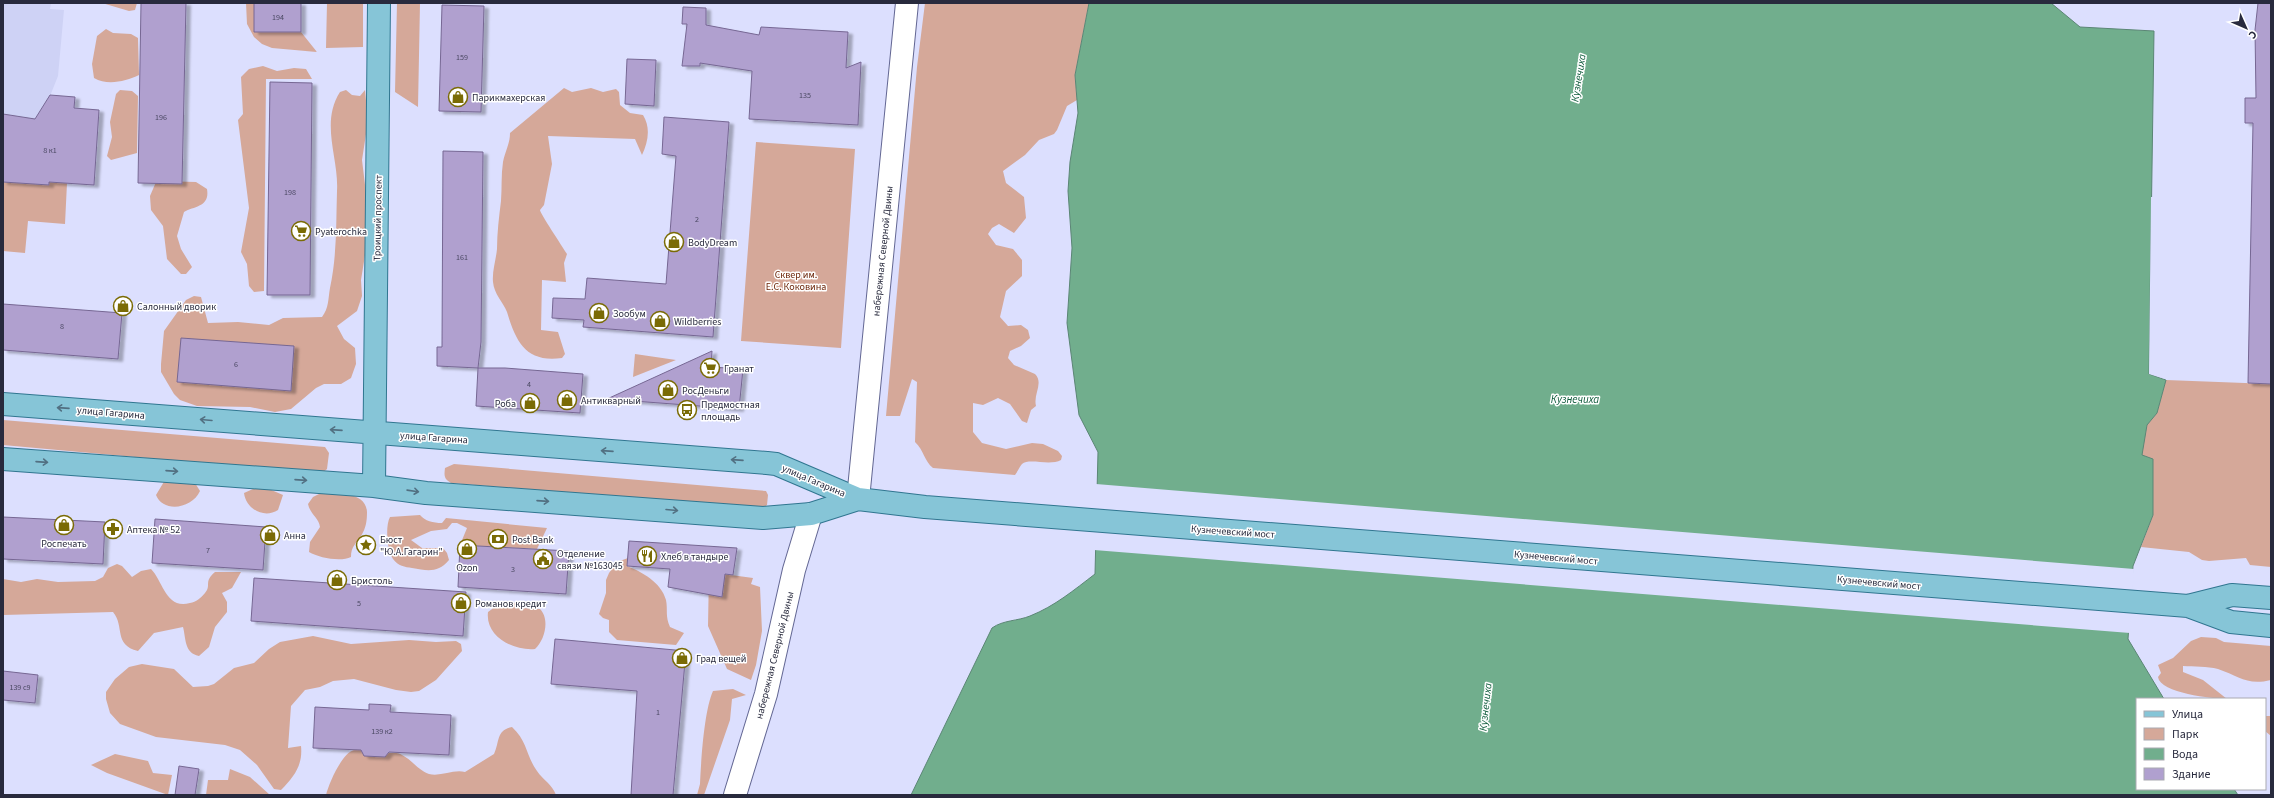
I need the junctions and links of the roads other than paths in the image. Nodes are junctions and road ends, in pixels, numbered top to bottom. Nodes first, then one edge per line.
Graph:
1 (379, 3) edge
2 (908, 3) edge
3 (3, 404) edge
4 (375, 433) junction
5 (3, 459) edge
6 (374, 486) junction
7 (858, 499) junction
8 (925, 507) joint
9 (810, 514) junction
10 (2271, 598) edge
11 (2188, 606) junction
12 (2271, 626) edge
13 (735, 795) edge

1 - 4 main road, Троицкий проспект
2 - 7 street, набережная Северной Двины
4 -> 3 main road, улица Гагарина
4 - 6 main road, Троицкий проспект
7 -> 4 main road, улица Гагарина
5 -> 6 main road, улица Гагарина
6 -> 9 main road, улица Гагарина
7 - 8 main road, улица Гагарина
7 - 9 main road, улица Гагарина
8 - 11 main road, Кузнечевский мост
9 - 13 street, набережная Северной Двины
10 - 11 main road
11 - 12 main road

